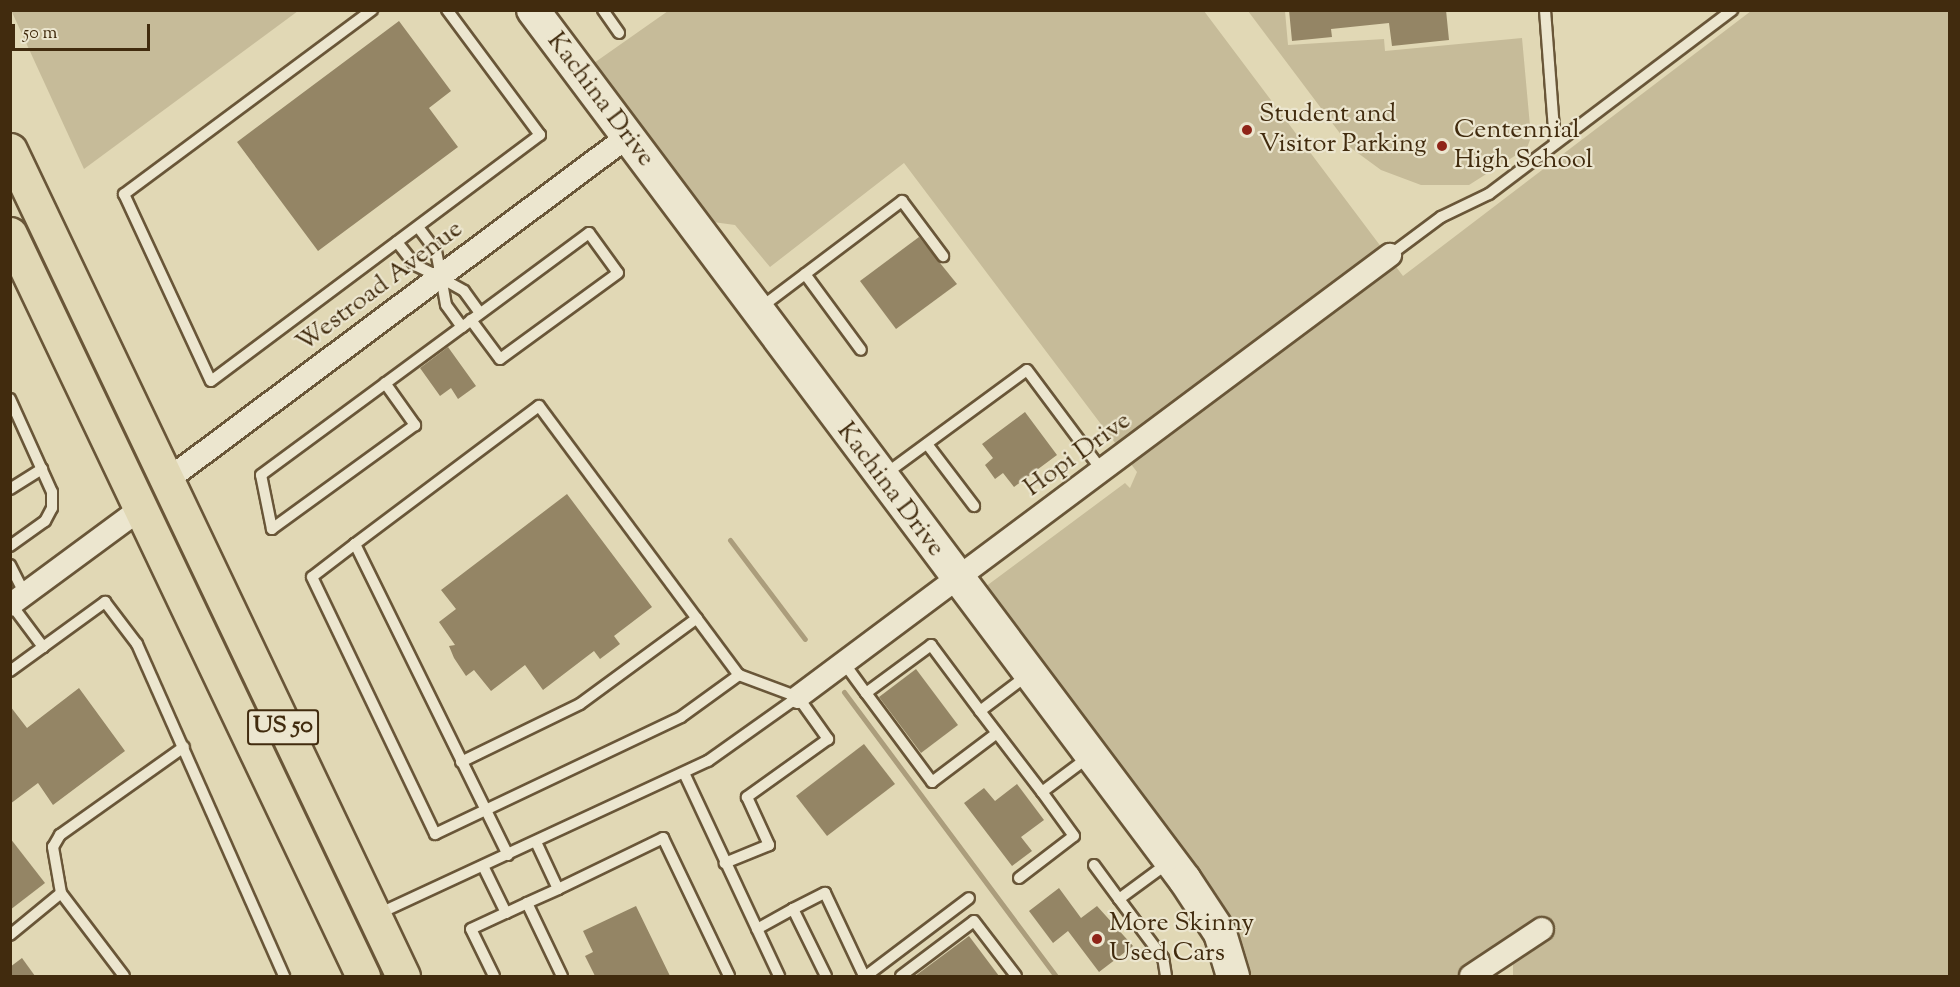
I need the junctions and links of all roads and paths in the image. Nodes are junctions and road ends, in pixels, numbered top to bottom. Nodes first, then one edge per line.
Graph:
1 (372, 10) edge
2 (447, 10) edge
3 (532, 10) edge
4 (603, 10) edge
5 (1545, 10) edge
6 (1732, 10) edge
7 (620, 33) dead end
8 (627, 137) junction
9 (1555, 142) junction
10 (10, 150) edge
11 (418, 226) junction
12 (10, 234) edge
13 (398, 242) junction
14 (1390, 255) joint
15 (943, 256) dead end
16 (804, 274) junction
17 (441, 278) junction
18 (757, 310) junction
19 (476, 316) junction
20 (462, 327) junction
21 (861, 350) dead end
22 (385, 383) junction
23 (10, 399) edge
24 (21, 423) junction
25 (10, 430) edge
26 (927, 444) junction
27 (42, 469) junction
28 (1103, 472) junction
29 (881, 477) junction
30 (166, 481) junction
31 (10, 489) edge
32 (974, 506) dead end
33 (140, 509) junction
34 (355, 544) junction
35 (10, 546) edge
36 (10, 565) edge
37 (956, 578) junction
38 (16, 601) edge
39 (697, 618) junction
40 (44, 647) junction
41 (844, 663) junction
42 (10, 671) edge
43 (1029, 674) junction
44 (739, 675) junction
45 (866, 693) junction
46 (798, 697) junction
47 (980, 711) junction
48 (997, 733) junction
49 (184, 747) junction
50 (1091, 756) junction
51 (461, 762) junction
52 (684, 773) junction
53 (1042, 792) junction
54 (485, 809) junction
55 (536, 842) junction
56 (508, 855) junction
57 (1171, 861) junction
58 (725, 863) junction
59 (1094, 865) dead end
60 (484, 868) junction
61 (1019, 878) dead end
62 (558, 889) junction
63 (61, 893) junction
64 (969, 898) dead end
65 (1119, 899) junction
66 (527, 903) junction
67 (793, 909) junction
68 (506, 913) junction
69 (374, 916) junction
70 (757, 929) junction
71 (1542, 929) dead end
72 (10, 934) edge
73 (124, 976) edge
74 (284, 976) edge
75 (363, 976) edge
76 (403, 976) edge
77 (494, 976) edge
78 (562, 976) edge
79 (729, 976) edge
80 (779, 976) edge
81 (826, 976) edge
82 (865, 976) edge
83 (901, 976) edge
84 (1016, 976) edge
85 (1166, 976) edge
86 (1233, 976) edge
87 (1472, 976) edge

1 - 13 lane
2 - 11 lane
3 - 8 street, Kachina Drive
4 - 7 lane
5 - 9 lane
6 - 9 lane
8 - 17 street, Westroad Avenue
8 - 18 street, Kachina Drive
9 - 14 lane
10 - 30 highway, US 50
11 - 13 lane
11 - 17 lane
12 - 33 highway, US 50
13 - 17 lane
14 - 28 street, Hopi Drive
15 - 16 lane
16 - 18 lane
16 - 21 lane
17 - 19 lane
17 - 20 lane
17 - 30 street, Westroad Avenue
18 - 29 street, Kachina Drive
19 - 19 lane
19 - 20 lane
20 - 22 lane
22 - 22 lane
23 - 24 lane
24 - 25 lane
24 - 27 lane
26 - 28 lane
26 - 29 lane
26 - 32 lane
27 - 31 lane
27 - 35 lane
28 - 37 street, Hopi Drive
29 - 37 street, Kachina Drive
30 - 69 highway, US 50
33 - 38 street
33 - 75 highway, US 50
34 - 39 lane
34 - 51 lane
34 - 54 lane
36 - 38 lane
37 - 41 street, Hopi Drive
37 - 43 street, Kachina Drive
38 - 40 lane
39 - 44 lane
39 - 51 lane
40 - 42 lane
40 - 49 lane
41 - 45 lane
41 - 46 street, Hopi Drive
43 - 47 lane
43 - 50 street, Kachina Drive
44 - 46 lane
44 - 54 lane
45 - 47 lane
45 - 48 lane
46 - 52 lane
46 - 58 lane
47 - 48 lane
48 - 53 lane
49 - 63 lane
49 - 74 lane
50 - 53 lane
50 - 57 street, Kachina Drive
51 - 54 lane
52 - 55 lane
52 - 58 lane
53 - 61 lane
54 - 56 lane
55 - 56 lane
55 - 62 lane
56 - 60 lane
57 - 65 lane
57 - 86 street, Kachina Drive
58 - 70 lane
59 - 65 lane
60 - 68 lane
60 - 69 lane
62 - 66 lane
62 - 79 lane
63 - 72 lane
63 - 73 lane
64 - 82 lane
65 - 85 lane
66 - 68 lane
66 - 78 lane
67 - 70 lane
67 - 81 lane
67 - 82 lane
68 - 77 lane
69 - 76 highway, US 50
70 - 80 lane
71 - 87 street
83 - 84 lane

